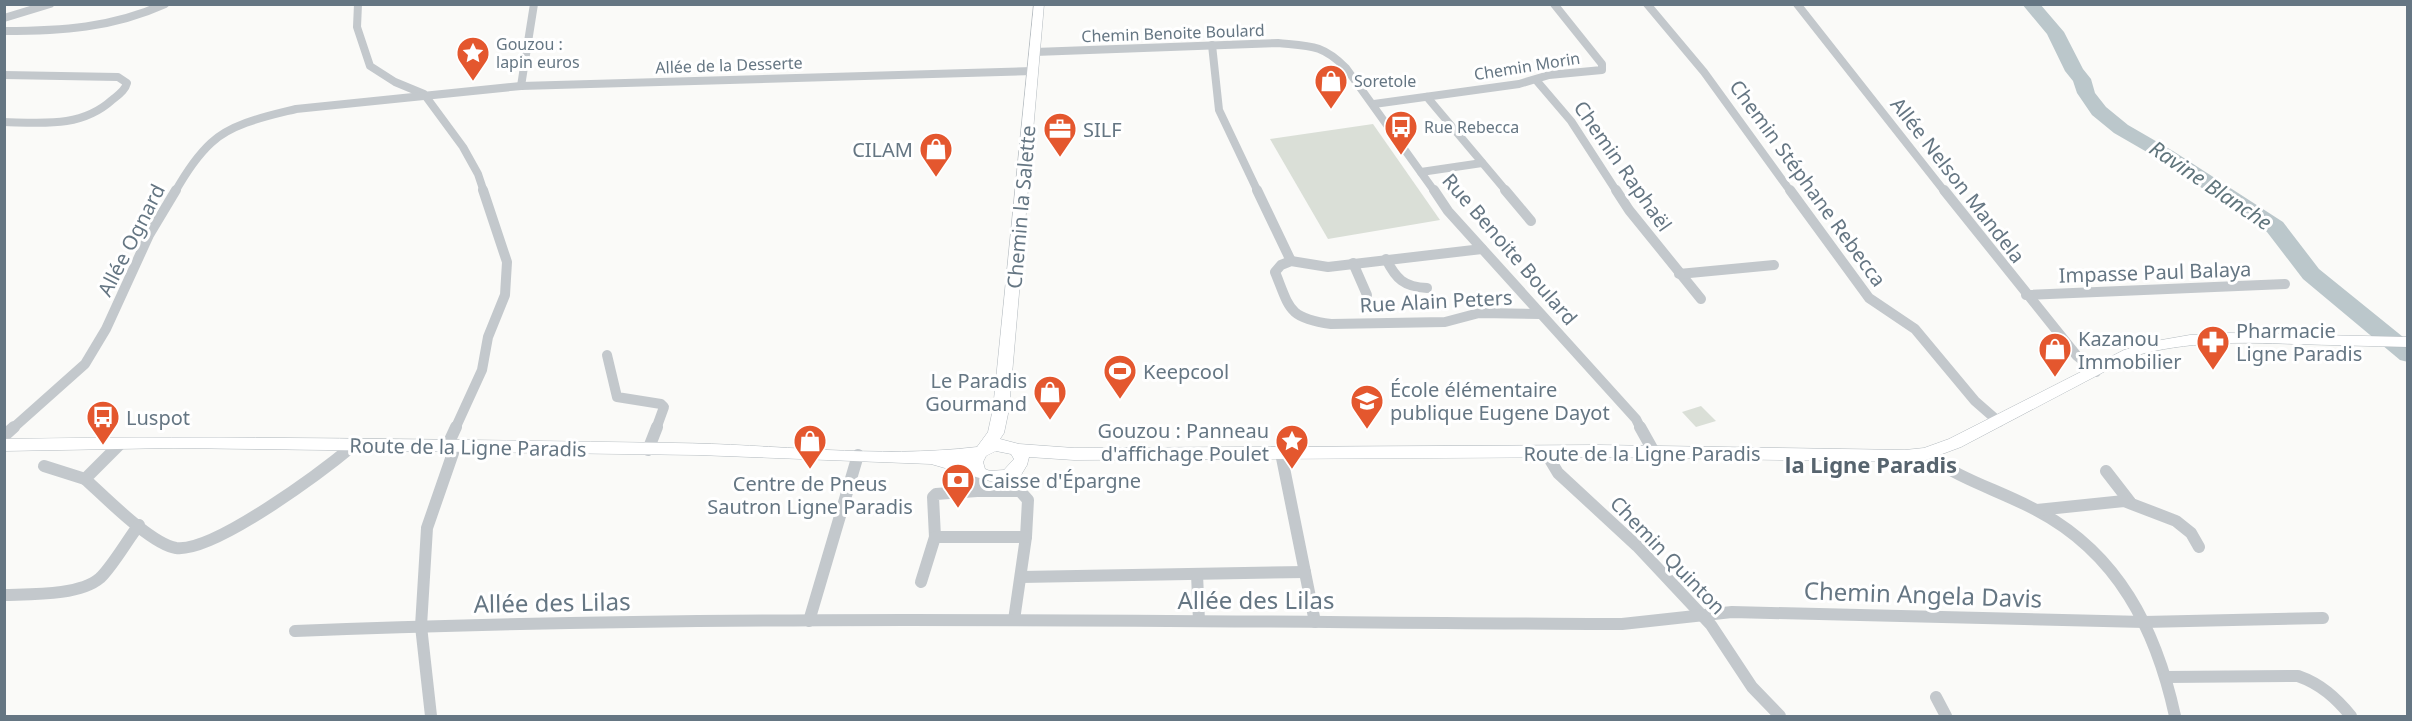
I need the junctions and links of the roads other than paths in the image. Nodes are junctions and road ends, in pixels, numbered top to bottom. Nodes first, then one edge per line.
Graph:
1 (50, 4) edge
2 (165, 4) edge
3 (358, 4) edge
4 (534, 4) edge
5 (1039, 4) edge
6 (1554, 4) edge
7 (1647, 4) edge
8 (1797, 4) edge
9 (4, 18) edge
10 (4, 31) edge
11 (1212, 45) junction
12 (1313, 46) joint
13 (1035, 52) junction
14 (1033, 71) junction
15 (4, 75) edge
16 (1536, 80) junction
17 (521, 86) junction
18 (427, 97) junction
19 (1427, 97) junction
20 (1374, 104) junction
21 (4, 122) edge
22 (1482, 163) junction
23 (1421, 172) junction
24 (1531, 221) dead end
25 (1482, 249) junction
26 (1386, 260) junction
27 (1291, 261) junction
28 (1353, 263) junction
29 (1774, 265) dead end
30 (1679, 274) junction
31 (2286, 285) dead end
32 (1427, 288) dead end
33 (1367, 295) dead end
34 (2026, 295) junction
35 (1701, 299) dead end
36 (1540, 314) junction
37 (2408, 342) edge
38 (607, 355) dead end
39 (2096, 372) junction
40 (1001, 409) junction
41 (1999, 422) junction
42 (4, 436) edge
43 (120, 444) junction
44 (4, 445) edge
45 (354, 445) junction
46 (452, 446) junction
47 (1015, 448) junction
48 (648, 450) junction
49 (1654, 452) junction
50 (1281, 453) junction
51 (1546, 453) junction
52 (1074, 454) junction
53 (1926, 454) junction
54 (858, 455) junction
55 (44, 466) dead end
56 (1019, 466) junction
57 (980, 467) junction
58 (2106, 471) dead end
59 (85, 479) junction
60 (2130, 502) junction
61 (2037, 510) junction
62 (140, 525) junction
63 (935, 537) junction
64 (1026, 537) junction
65 (2199, 547) dead end
66 (1305, 572) junction
67 (1197, 574) junction
68 (1022, 577) junction
69 (921, 582) dead end
70 (4, 595) edge
71 (1701, 615) junction
72 (2324, 618) dead end
73 (1014, 620) junction
74 (809, 621) junction
75 (1199, 621) junction
76 (1315, 622) junction
77 (2144, 622) junction
78 (421, 626) junction
79 (295, 630) dead end
80 (2166, 677) junction
81 (1936, 696) dead end
82 (431, 717) edge
83 (1780, 717) edge
84 (1946, 717) edge
85 (2175, 717) edge
86 (2350, 717) edge

1 - 9 street
2 - 10 street
3 - 18 street
4 - 17 street
5 - 13 main road, Chemin la Salette
6 - 16 street, Chemin Morin
7 - 41 street, Chemin Stéphane Rebecca
8 - 34 street, Allée Nelson Mandela
11 - 12 street, Chemin Benoite Boulard
11 - 13 street, Chemin Benoite Boulard
11 - 27 street
12 - 20 street, Rue Benoite Boulard
13 - 14 main road, Chemin la Salette
14 - 17 street, Allée de la Desserte
14 - 40 main road, Chemin la Salette
15 - 21 street
16 - 19 street, Chemin Morin
16 - 30 street, Chemin Raphaël
17 - 18 street, Allée de la Desserte
18 - 42 street, Allée Ognard
18 - 46 street
19 - 20 street, Chemin Morin
19 - 22 street
20 - 23 street, Rue Benoite Boulard
22 - 23 street
22 - 24 street
23 - 25 street, Rue Benoite Boulard
25 - 26 street
25 - 36 street, Rue Benoite Boulard
26 - 28 street
26 - 32 street
27 - 28 street
27 - 36 street, Rue Alain Peters
28 - 33 street
29 - 30 street
30 - 35 street, Chemin Raphaël
31 - 34 street, Impasse Paul Balaya
34 - 39 street, Allée Nelson Mandela
36 - 49 street, Rue Benoite Boulard
37 - 39 main road, Route de la Ligne Paradis
38 - 48 street
39 - 41 main road, Route de la Ligne Paradis
40 - 47 main road, Chemin la Salette
40 - 57 main road, Chemin la Salette
41 - 53 main road, Route de la Ligne Paradis
43 - 44 main road, Route de la Ligne Paradis
43 - 45 main road, Route de la Ligne Paradis
43 - 59 street
45 - 46 main road, Route de la Ligne Paradis
45 - 62 street
46 - 48 main road, Route de la Ligne Paradis
46 - 78 street
47 - 52 main road, Route de la Ligne Paradis
47 - 56 main road, Chemin la Salette
47 - 57 main road, Route de la Ligne Paradis
48 - 54 main road, Route de la Ligne Paradis
49 - 51 main road, Route de la Ligne Paradis
49 - 53 main road, Route de la Ligne Paradis
50 - 51 main road, Route de la Ligne Paradis
50 - 52 main road, Route de la Ligne Paradis
50 - 66 street
51 - 71 street, Chemin Quinton
52 - 56 main road, Route de la Ligne Paradis
53 - 61 street
54 - 57 main road, Route de la Ligne Paradis
54 - 74 street
55 - 59 street
56 - 57 main road, Route de la Ligne Paradis
57 - 63 street
57 - 64 street
58 - 60 street
59 - 62 street
60 - 61 street
60 - 65 street
61 - 77 street
62 - 70 street
63 - 64 street
63 - 69 street
64 - 68 street
66 - 67 street
66 - 76 street
67 - 68 street
67 - 75 street
68 - 73 street
71 - 76 street, Allée des Lilas
71 - 77 street, Chemin Angela Davis
71 - 83 street, Chemin Quinton
72 - 77 street, Chemin Angela Davis
73 - 74 street, Allée des Lilas
73 - 75 street, Allée des Lilas
74 - 78 street, Allée des Lilas
75 - 76 street, Allée des Lilas
77 - 80 street
78 - 79 street, Allée des Lilas
78 - 82 street
80 - 85 street
80 - 86 street
81 - 84 street

